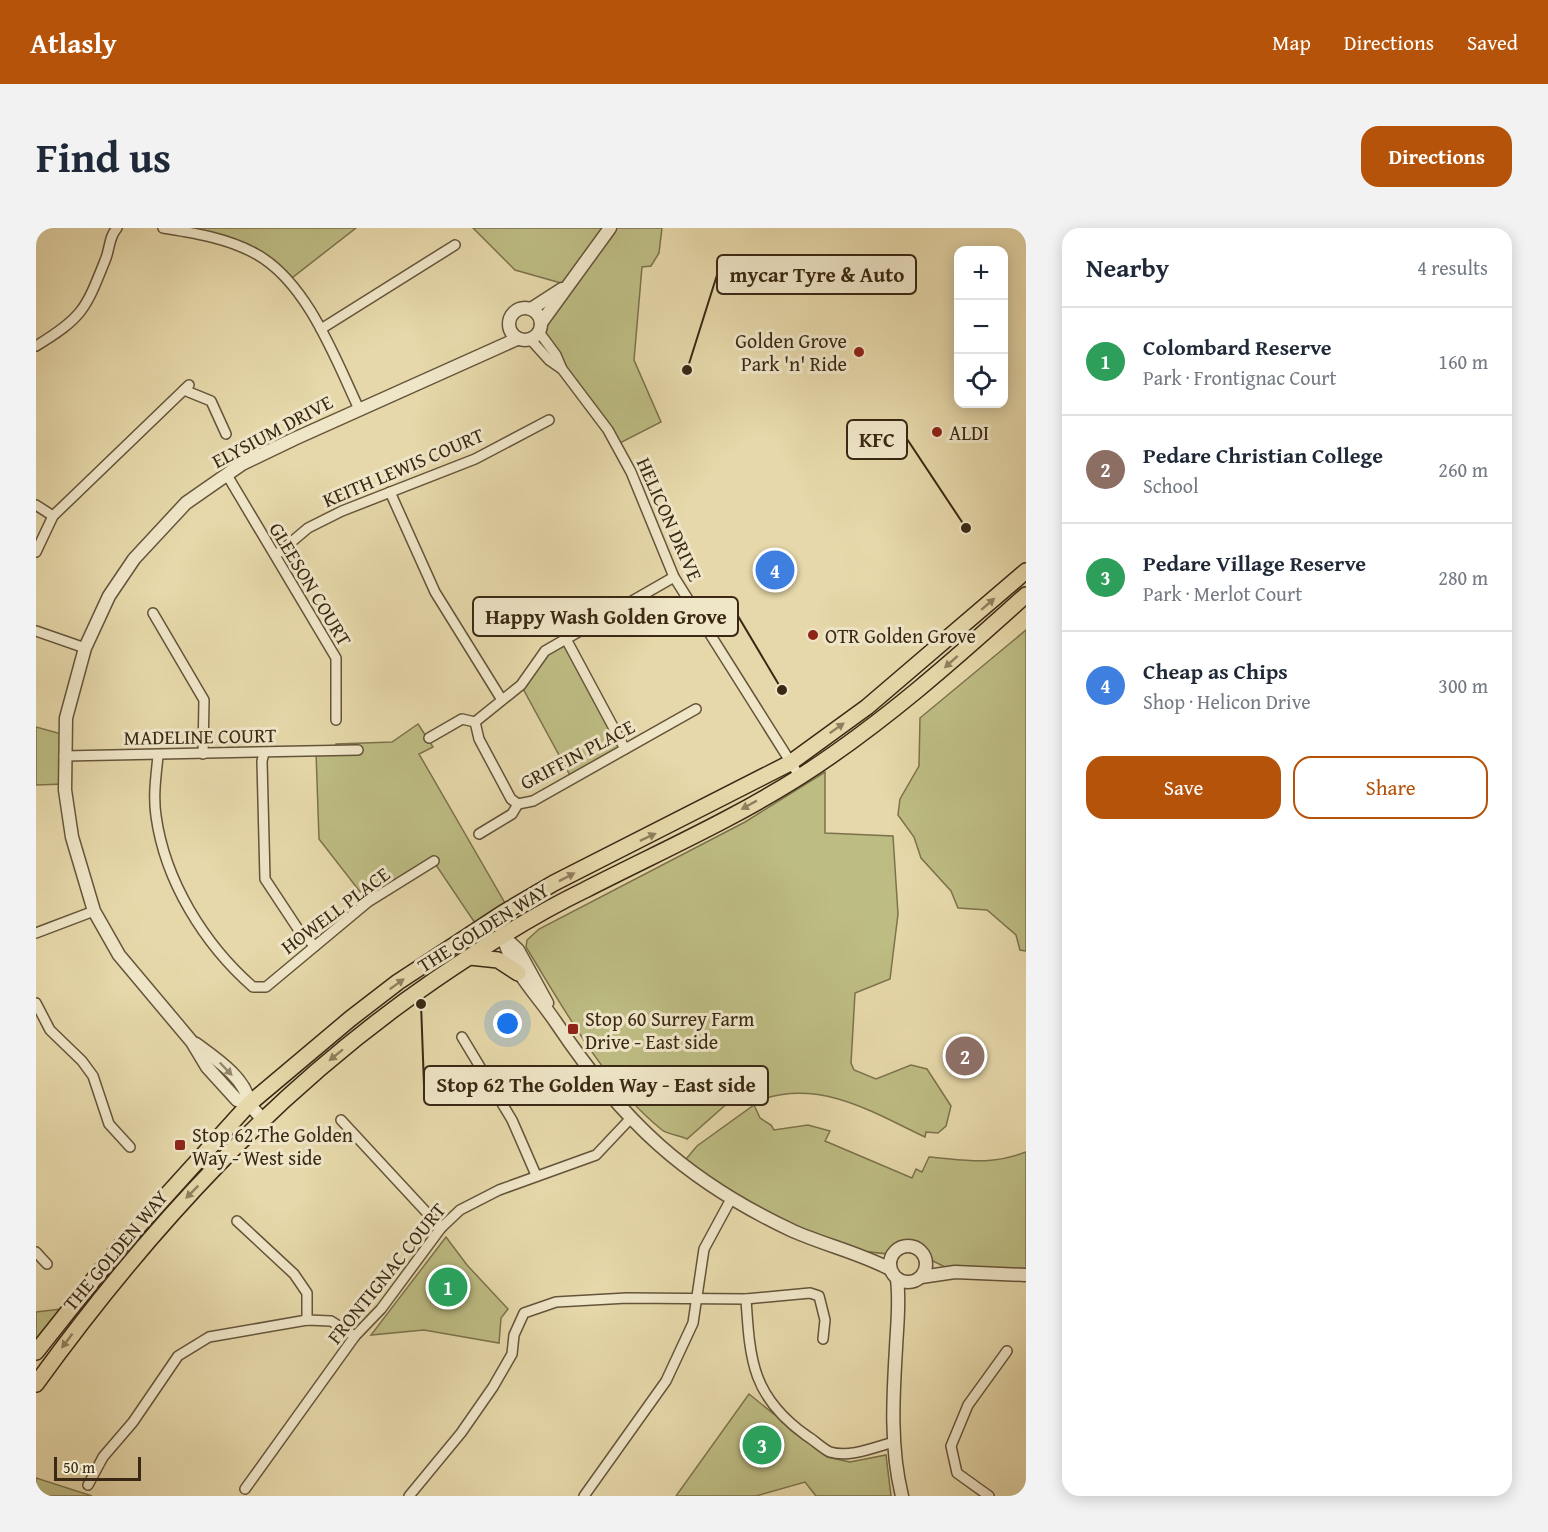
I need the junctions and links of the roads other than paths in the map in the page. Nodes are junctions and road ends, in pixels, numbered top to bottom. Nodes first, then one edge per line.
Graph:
1 (117, 228) edge
2 (163, 228) edge
3 (610, 228) edge
4 (455, 244) dead end
5 (568, 285) junction
6 (531, 309) junction
7 (321, 329) junction
8 (537, 332) junction
9 (514, 334) junction
10 (36, 346) edge
11 (359, 409) junction
12 (549, 420) dead end
13 (226, 434) dead end
14 (227, 475) junction
15 (390, 492) junction
16 (36, 505) edge
17 (54, 516) junction
18 (36, 552) edge
19 (276, 555) junction
20 (1026, 571) edge
21 (674, 577) junction
22 (1026, 595) edge
23 (153, 613) dead end
24 (36, 632) edge
25 (566, 639) junction
26 (85, 648) junction
27 (502, 700) junction
28 (696, 709) dead end
29 (479, 719) junction
30 (336, 720) dead end
31 (429, 738) dead end
32 (625, 749) junction
33 (358, 750) dead end
34 (264, 753) junction
35 (203, 754) junction
36 (64, 756) junction
37 (158, 756) junction
38 (790, 763) junction
39 (800, 777) junction
40 (518, 804) junction
41 (479, 834) dead end
42 (434, 861) dead end
43 (94, 911) junction
44 (503, 914) junction
45 (36, 933) edge
46 (503, 936) junction
47 (463, 940) junction
48 (315, 946) junction
49 (470, 957) junction
50 (518, 973) junction
51 (36, 1003) edge
52 (555, 1021) junction
53 (462, 1037) dead end
54 (249, 1104) junction
55 (630, 1119) junction
56 (263, 1120) junction
57 (341, 1120) dead end
58 (130, 1147) dead end
59 (536, 1175) junction
60 (731, 1199) junction
61 (237, 1221) dead end
62 (441, 1228) junction
63 (848, 1251) junction
64 (36, 1252) edge
65 (893, 1254) junction
66 (925, 1257) junction
67 (47, 1264) dead end
68 (955, 1272) junction
69 (894, 1274) junction
70 (1026, 1275) edge
71 (917, 1279) junction
72 (696, 1299) junction
73 (746, 1299) junction
74 (899, 1314) junction
75 (307, 1320) junction
76 (355, 1336) junction
77 (824, 1339) dead end
78 (1007, 1351) dead end
79 (36, 1352) edge
80 (36, 1384) edge
81 (894, 1442) junction
82 (88, 1485) dead end
83 (245, 1489) dead end
84 (409, 1496) edge
85 (584, 1496) edge
86 (902, 1496) edge
87 (989, 1496) edge

1 - 10 street
2 - 7 street
3 - 5 street
4 - 7 street
5 - 6 street
5 - 8 street
6 - 8 street
6 - 9 street
7 - 11 street
8 - 9 street
8 - 21 street, HELICON DRIVE
9 - 11 street, ELYSIUM DRIVE
11 - 14 street, ELYSIUM DRIVE
12 - 15 street, KEITH LEWIS COURT
13 - 17 street
14 - 19 street, GLEESON COURT
14 - 26 street, ELYSIUM DRIVE
15 - 19 street, KEITH LEWIS COURT
15 - 27 street
16 - 17 street
17 - 18 street
19 - 30 street, GLEESON COURT
38 -> 20 main road, THE GOLDEN WAY
21 - 25 street
21 - 38 street, HELICON DRIVE
22 -> 39 main road, THE GOLDEN WAY
23 - 35 street
24 - 26 street
25 - 27 street
25 - 32 street
26 - 36 street, ELYSIUM DRIVE
27 - 29 street
28 - 32 street, GRIFFIN PLACE
29 - 31 street
29 - 40 street
32 - 40 street, GRIFFIN PLACE
33 - 34 street, MADELINE COURT
34 - 35 street, MADELINE COURT
34 - 48 street
35 - 37 street, MADELINE COURT
36 - 37 street, MADELINE COURT
36 - 43 street, ELYSIUM DRIVE
37 - 48 street, HOWELL PLACE
38 - 39 street, HELICON DRIVE
44 -> 38 main road, THE GOLDEN WAY
39 -> 46 main road, THE GOLDEN WAY
40 - 41 street, GRIFFIN PLACE
42 - 48 street, HOWELL PLACE
43 - 45 street
43 - 54 street, ELYSIUM DRIVE
44 - 46 main road
44 - 47 main road, THE GOLDEN WAY
46 - 47 main road
46 - 49 main road, THE GOLDEN WAY
46 - 50 street
46 - 52 street
54 -> 47 main road, THE GOLDEN WAY
49 - 50 main road
49 -> 56 main road, THE GOLDEN WAY
50 - 52 street
51 - 58 street
52 - 55 street
53 - 59 street
54 - 56 street, ELYSIUM DRIVE
54 - 79 main road, THE GOLDEN WAY
55 - 59 street, FRONTIGNAC COURT
55 - 60 street
56 -> 80 main road, THE GOLDEN WAY
57 - 62 street
59 - 62 street, FRONTIGNAC COURT
60 - 63 street
60 - 72 street
61 - 75 street
62 - 76 street, FRONTIGNAC COURT
63 - 65 street
63 - 69 street
64 - 67 street
65 - 66 street
65 - 69 street
66 - 68 street
66 - 71 street
68 - 70 street
68 - 71 street
69 - 71 street
69 - 74 street
71 - 74 street
72 - 73 street
72 - 84 street
72 - 85 street
73 - 77 street
73 - 81 street
74 - 81 street
75 - 76 street
75 - 82 street
76 - 83 street, FRONTIGNAC COURT
78 - 87 street
81 - 86 street

